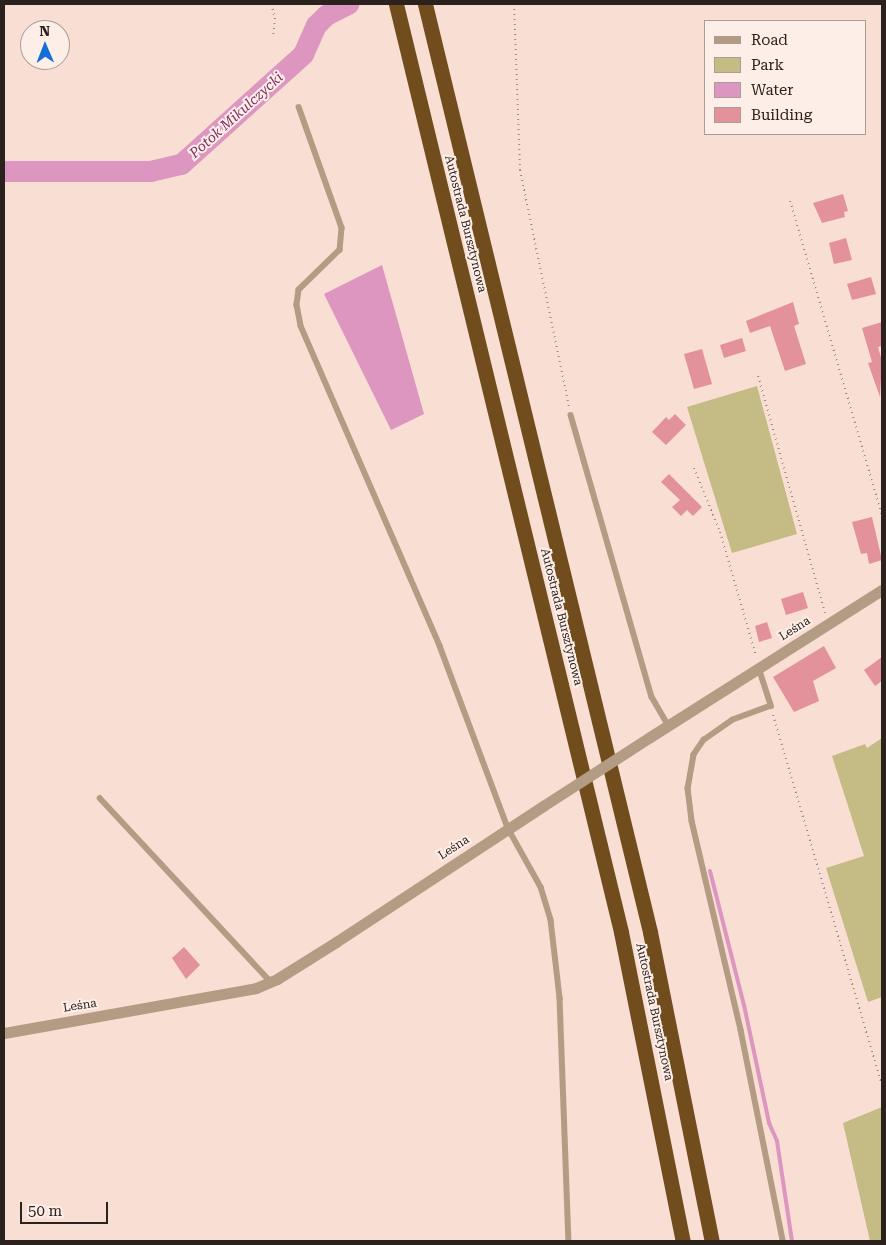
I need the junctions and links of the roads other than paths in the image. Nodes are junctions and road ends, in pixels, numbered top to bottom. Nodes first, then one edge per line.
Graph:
1 (396, 4) edge
2 (425, 4) edge
3 (299, 107) dead end
4 (571, 415) road end
5 (882, 590) edge
6 (759, 668) junction
7 (668, 725) junction
8 (100, 798) dead end
9 (508, 828) junction
10 (271, 982) junction
11 (4, 1032) edge
12 (569, 1241) edge
13 (683, 1241) edge
14 (712, 1241) edge
15 (783, 1241) edge

1 - 13 highway, Autostrada Bursztynowa
2 - 14 highway, Autostrada Bursztynowa
3 - 9 lane
4 - 7 lane
5 - 6 street, Leśna
6 - 7 street, Leśna
6 - 15 lane
7 - 9 street, Leśna, bridge
8 - 10 lane
9 - 10 street, Leśna
9 - 12 lane
10 - 11 street, Leśna

